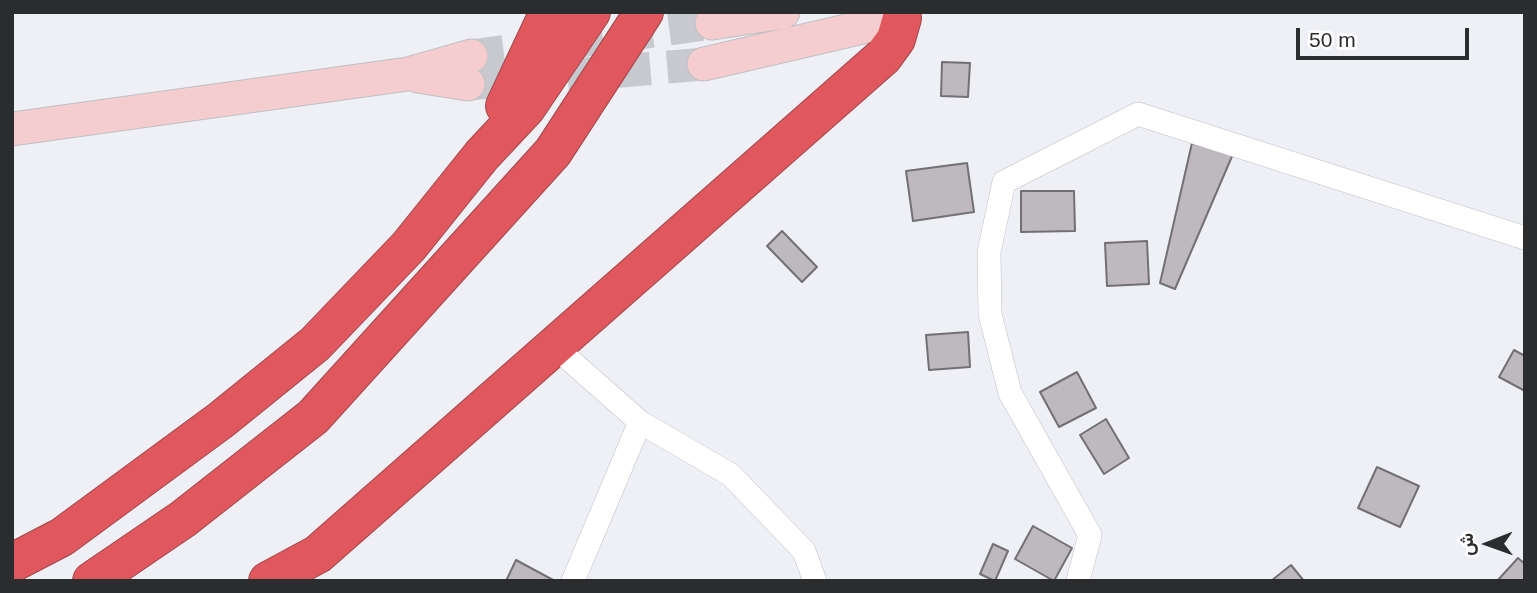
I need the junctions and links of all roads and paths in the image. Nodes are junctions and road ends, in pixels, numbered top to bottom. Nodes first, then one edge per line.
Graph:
1 (549, 12) edge
2 (591, 12) edge
3 (644, 12) edge
4 (783, 12) edge
5 (902, 18) joint
6 (712, 23) tunnel mouth
7 (704, 64) tunnel mouth
8 (469, 70) tunnel mouth
9 (12, 129) edge
10 (482, 155) junction
11 (1525, 238) edge
12 (555, 347) junction
13 (640, 422) junction
14 (12, 563) edge
15 (92, 581) edge
16 (268, 581) edge
17 (573, 581) edge
18 (816, 581) edge
19 (1078, 581) edge

1 - 10 highway
2 - 10 highway
3 - 15 highway
4 - 6 main road
5 - 7 main road
5 - 12 highway
8 - 9 main road
10 - 14 highway
11 - 19 street
12 - 13 street
12 - 16 highway
13 - 17 street
13 - 18 street

